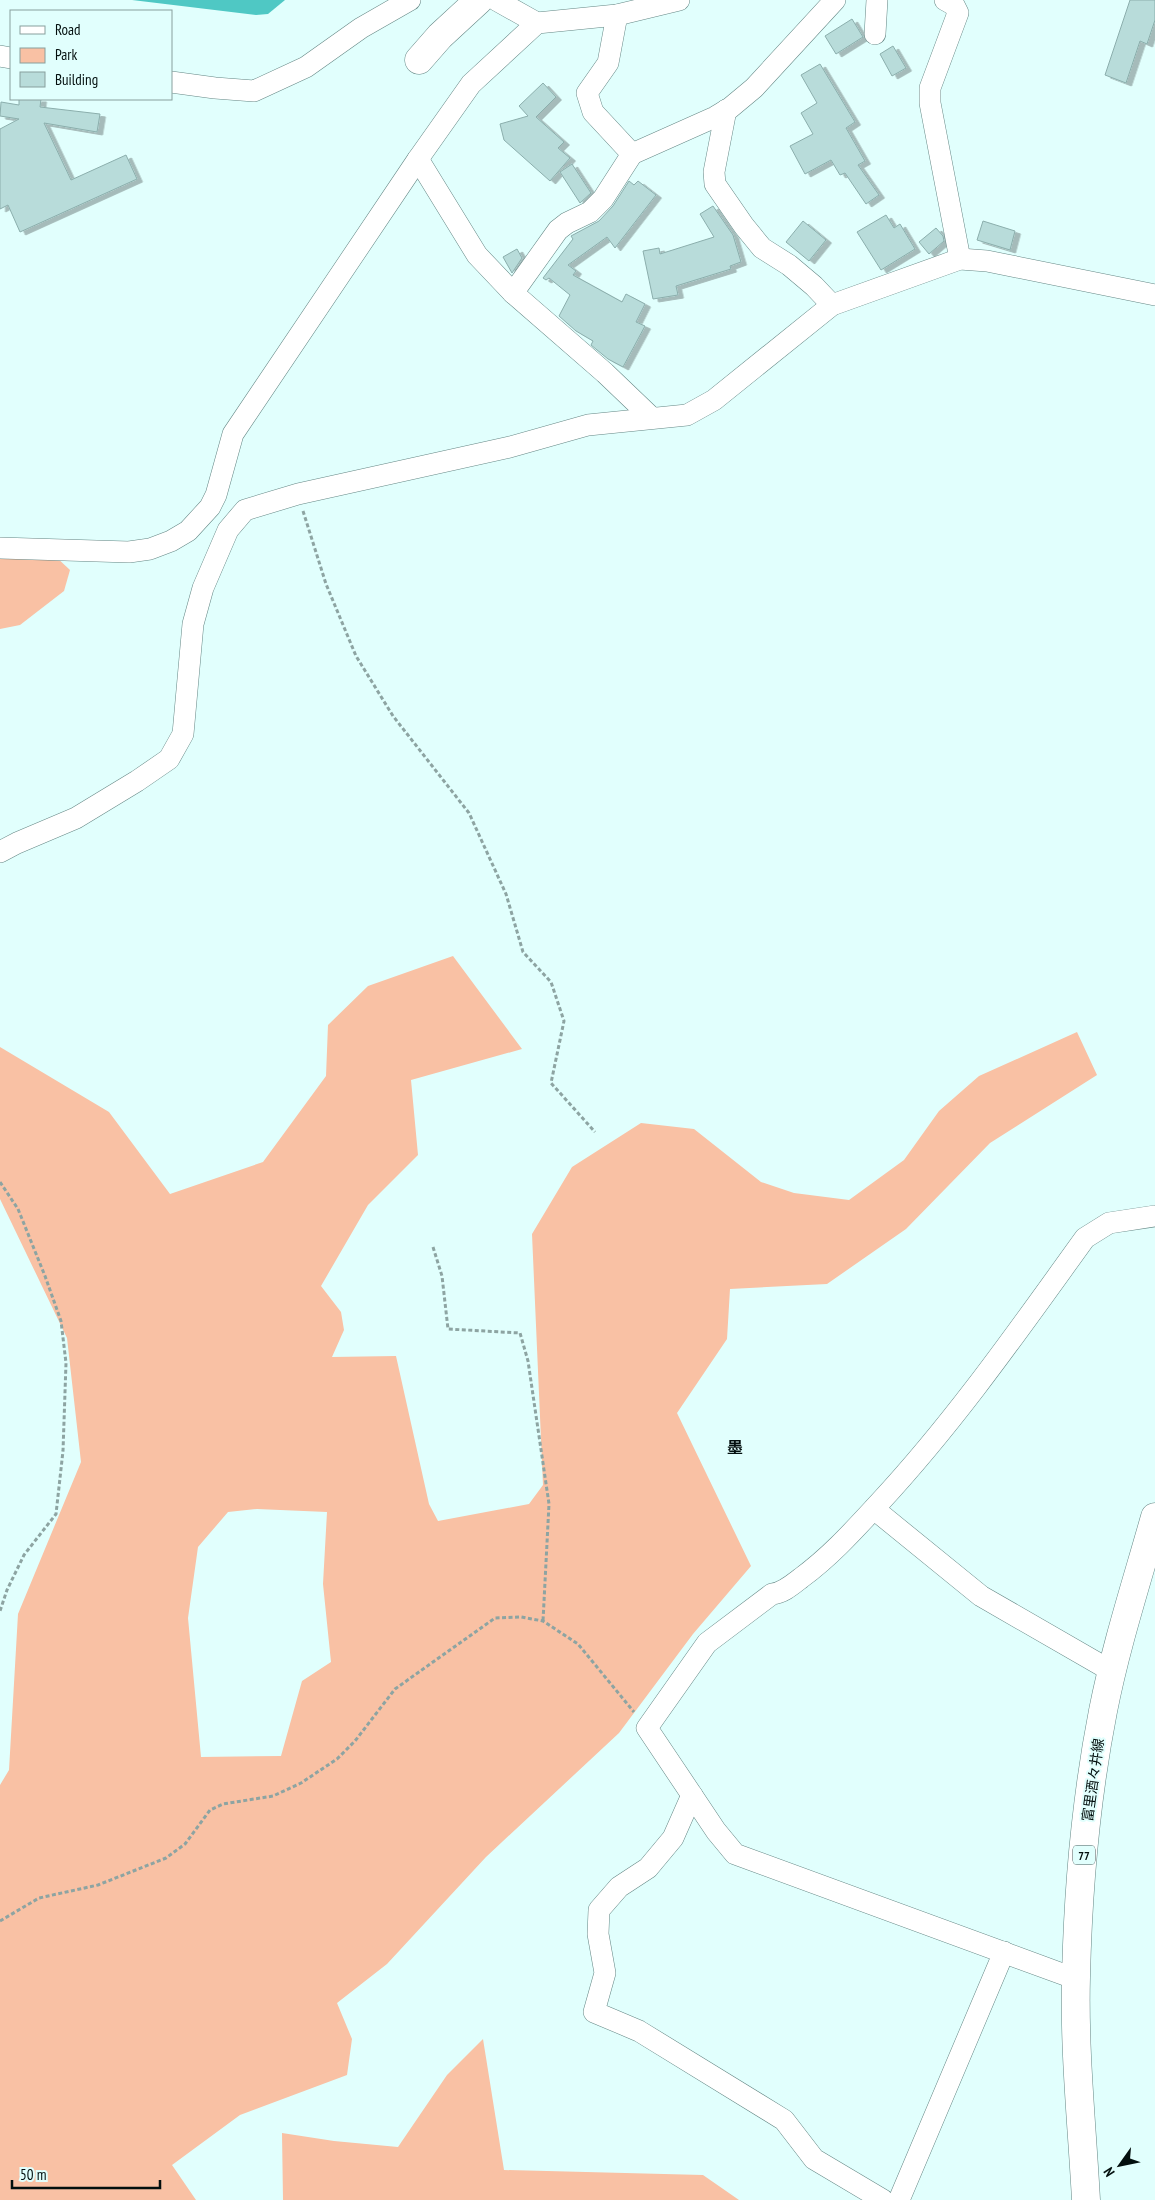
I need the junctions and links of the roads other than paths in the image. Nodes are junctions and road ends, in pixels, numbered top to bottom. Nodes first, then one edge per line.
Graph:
1 (410, 0) edge
2 (479, 0) edge
3 (496, 0) edge
4 (679, 0) edge
5 (835, 0) edge
6 (877, 0) edge
7 (945, 0) edge
8 (616, 15) junction
9 (537, 23) junction
10 (875, 34) dead end
11 (419, 60) dead end
12 (172, 82) edge
13 (726, 110) junction
14 (632, 154) junction
15 (418, 159) junction
16 (960, 259) junction
17 (512, 293) junction
18 (1155, 295) edge
19 (832, 305) junction
20 (652, 418) junction
21 (220, 481) junction
22 (244, 510) junction
23 (0, 548) edge
24 (0, 852) edge
25 (1155, 1216) edge
26 (874, 1509) junction
27 (1155, 1517) edge
28 (1113, 1672) junction
29 (692, 1796) junction
30 (1004, 1952) junction
31 (1076, 1978) junction
32 (883, 2200) edge
33 (898, 2200) edge
34 (1086, 2200) edge

1 - 12 street
2 - 11 main road
3 - 9 street
4 - 8 street
5 - 13 street
6 - 10 street
7 - 16 street
8 - 9 street
8 - 14 street
9 - 15 street
13 - 14 street
13 - 19 street
14 - 17 street
15 - 17 street
15 - 21 street
16 - 18 street
16 - 19 street
17 - 20 street
19 - 20 street
20 - 22 street
21 - 22 street
21 - 23 street
22 - 24 street
25 - 26 street
26 - 28 street
26 - 29 street
27 - 28 main road, 富里酒々井線 / 77
28 - 31 main road, 富里酒々井線 / 77
29 - 30 street
29 - 32 street
30 - 31 street
30 - 33 street
31 - 34 main road, 富里酒々井線 / 77

